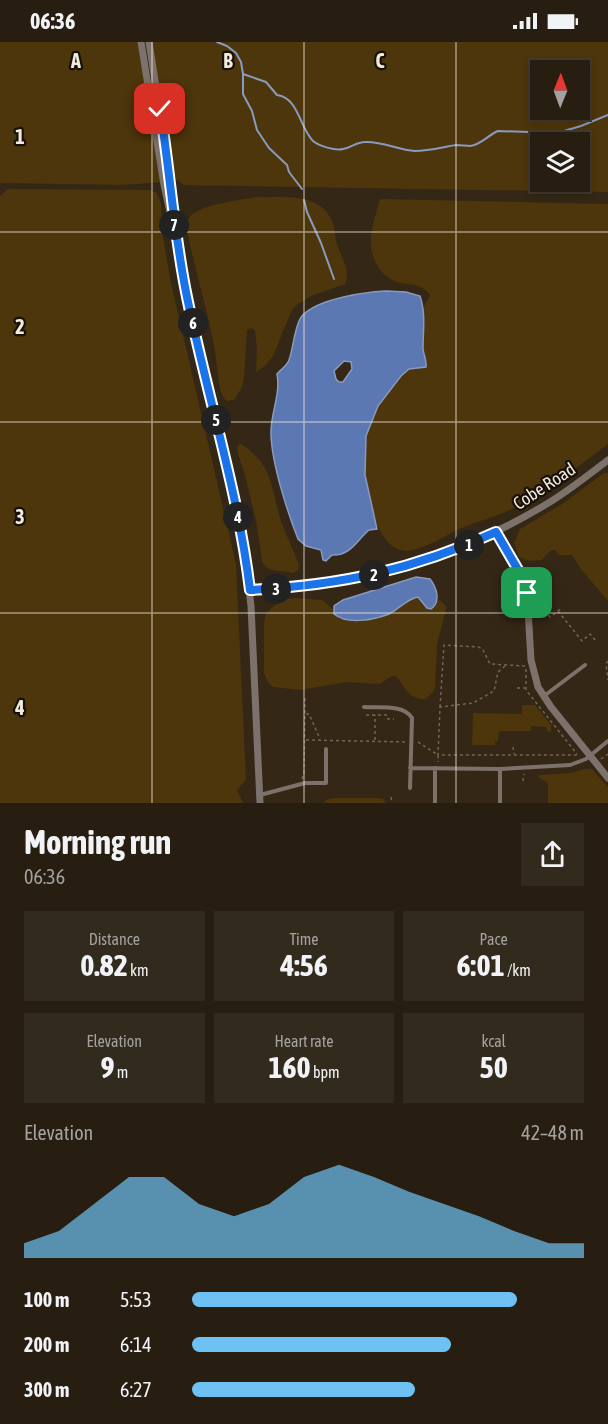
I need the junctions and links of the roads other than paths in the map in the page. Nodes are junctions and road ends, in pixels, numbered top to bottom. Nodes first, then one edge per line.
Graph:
1 (141, 42) edge
2 (149, 42) edge
3 (166, 176) junction
4 (608, 460) edge
5 (496, 532) junction
6 (250, 590) junction
7 (585, 665) dead end
8 (543, 697) junction
9 (364, 707) dead end
10 (608, 741) edge
11 (326, 749) dead end
12 (586, 758) junction
13 (410, 768) junction
14 (437, 768) junction
15 (500, 769) junction
16 (608, 778) edge
17 (410, 788) dead end
18 (259, 795) junction
19 (260, 803) edge
20 (435, 803) edge
21 (500, 803) edge

1 - 3 street
2 - 3 street
3 - 6 street
4 - 5 street, Cobe Road
5 - 6 street, Cobe Road
5 - 8 street
6 - 18 street
7 - 8 lane
8 - 12 street
9 - 13 lane
10 - 12 lane
11 - 18 lane
12 - 15 lane
12 - 16 street
13 - 14 lane
13 - 17 lane
14 - 15 lane
14 - 20 lane
15 - 21 lane
18 - 19 street

